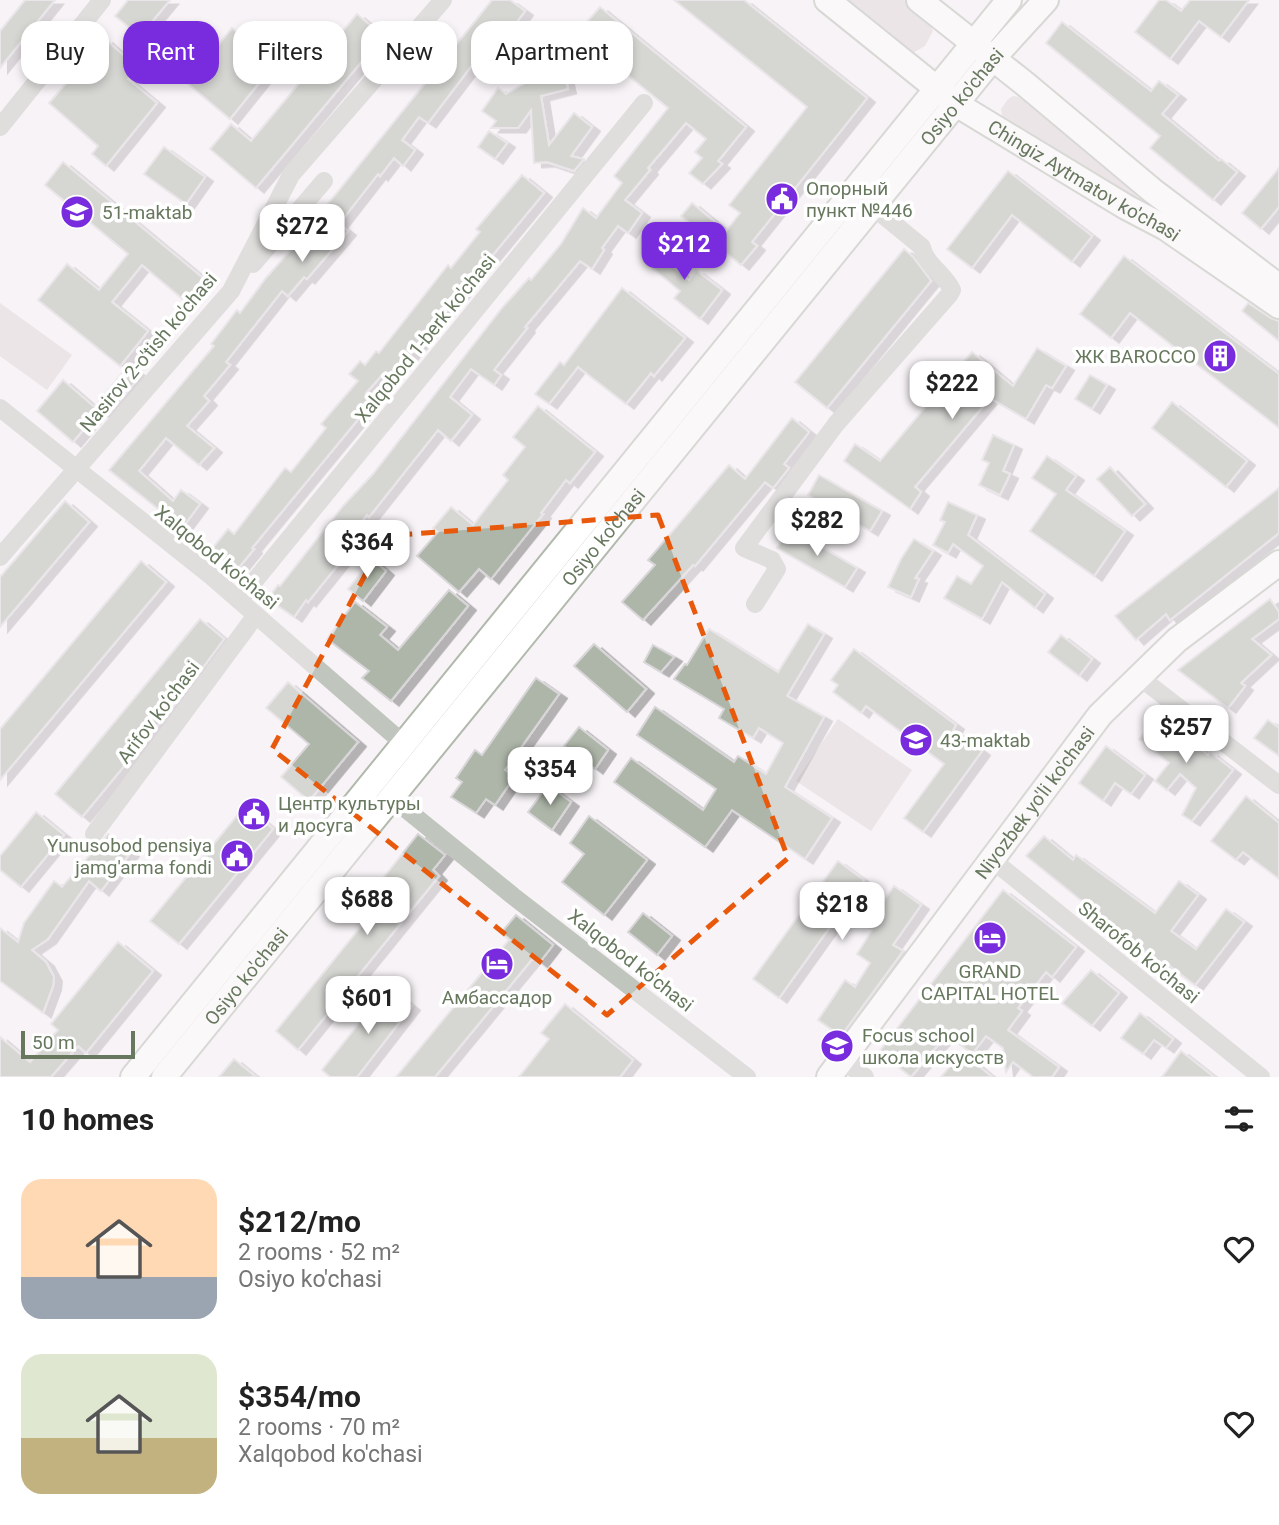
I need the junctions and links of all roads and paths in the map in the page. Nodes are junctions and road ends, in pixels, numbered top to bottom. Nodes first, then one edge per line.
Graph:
1 (102, 0) edge
2 (443, 0) edge
3 (827, 0) edge
4 (919, 0) edge
5 (1009, 0) edge
6 (1046, 0) edge
7 (972, 42) junction
8 (993, 58) junction
9 (935, 88) junction
10 (644, 103) dead end
11 (956, 104) junction
12 (0, 127) edge
13 (324, 181) dead end
14 (1153, 191) junction
15 (872, 206) junction
16 (1137, 213) junction
17 (1279, 287) edge
18 (230, 291) junction
19 (1279, 306) edge
20 (0, 408) edge
21 (76, 468) junction
22 (0, 557) edge
23 (1279, 563) edge
24 (239, 600) junction
25 (755, 604) dead end
26 (256, 615) junction
27 (1138, 676) junction
28 (404, 743) junction
29 (1279, 785) edge
30 (391, 797) junction
31 (94, 834) dead end
32 (991, 859) junction
33 (835, 1068) edge
34 (133, 1077) edge
35 (164, 1077) edge
36 (747, 1077) edge
37 (864, 1077) edge
38 (1261, 1077) edge

1 - 12 street
2 - 18 street, Nasirov 2-o'tish ko'chasi
3 - 9 main road, Chingiz Aytmatov ko'chasi
4 - 7 main road, Chingiz Aytmatov ko'chasi
5 - 7 main road, Osiyo ko'chasi
6 - 8 main road, Osiyo ko'chasi
7 - 8 main road, Chingiz Aytmatov ko'chasi
7 - 9 main road, Osiyo ko'chasi
8 - 11 main road, Osiyo ko'chasi
8 - 14 main road, Chingiz Aytmatov ko'chasi
9 - 11 main road, Chingiz Aytmatov ko'chasi
9 - 28 main road, Osiyo ko'chasi
10 - 24 street, Xalqobod 1-berk ko'chasi
11 - 15 main road, Osiyo ko'chasi
11 - 16 main road, Chingiz Aytmatov ko'chasi
13 - 18 street
14 - 16 main road
14 - 17 main road, Chingiz Aytmatov ko'chasi
15 - 25 street
15 - 30 main road, Osiyo ko'chasi
16 - 19 main road, Chingiz Aytmatov ko'chasi
18 - 21 street, Nasirov 2-o'tish ko'chasi
20 - 21 street, Xalqobod ko'chasi
21 - 22 street, Nasirov 2-o'tish ko'chasi
21 - 24 street, Xalqobod ko'chasi
23 - 27 main road, Niyozbek yo'li ko'chasi
24 - 26 street, Xalqobod ko'chasi
26 - 28 street, Xalqobod ko'chasi
26 - 31 street, Arifov ko‘chasi
27 - 29 street
27 - 32 main road, Niyozbek yo'li ko'chasi
28 - 34 main road, Osiyo ko'chasi
30 - 35 main road, Osiyo ko'chasi
30 - 36 street, Xalqobod ko'chasi
32 - 33 main road, Niyozbek yo'li ko'chasi
32 - 38 street, Sharofob ko'chasi
33 - 37 street

